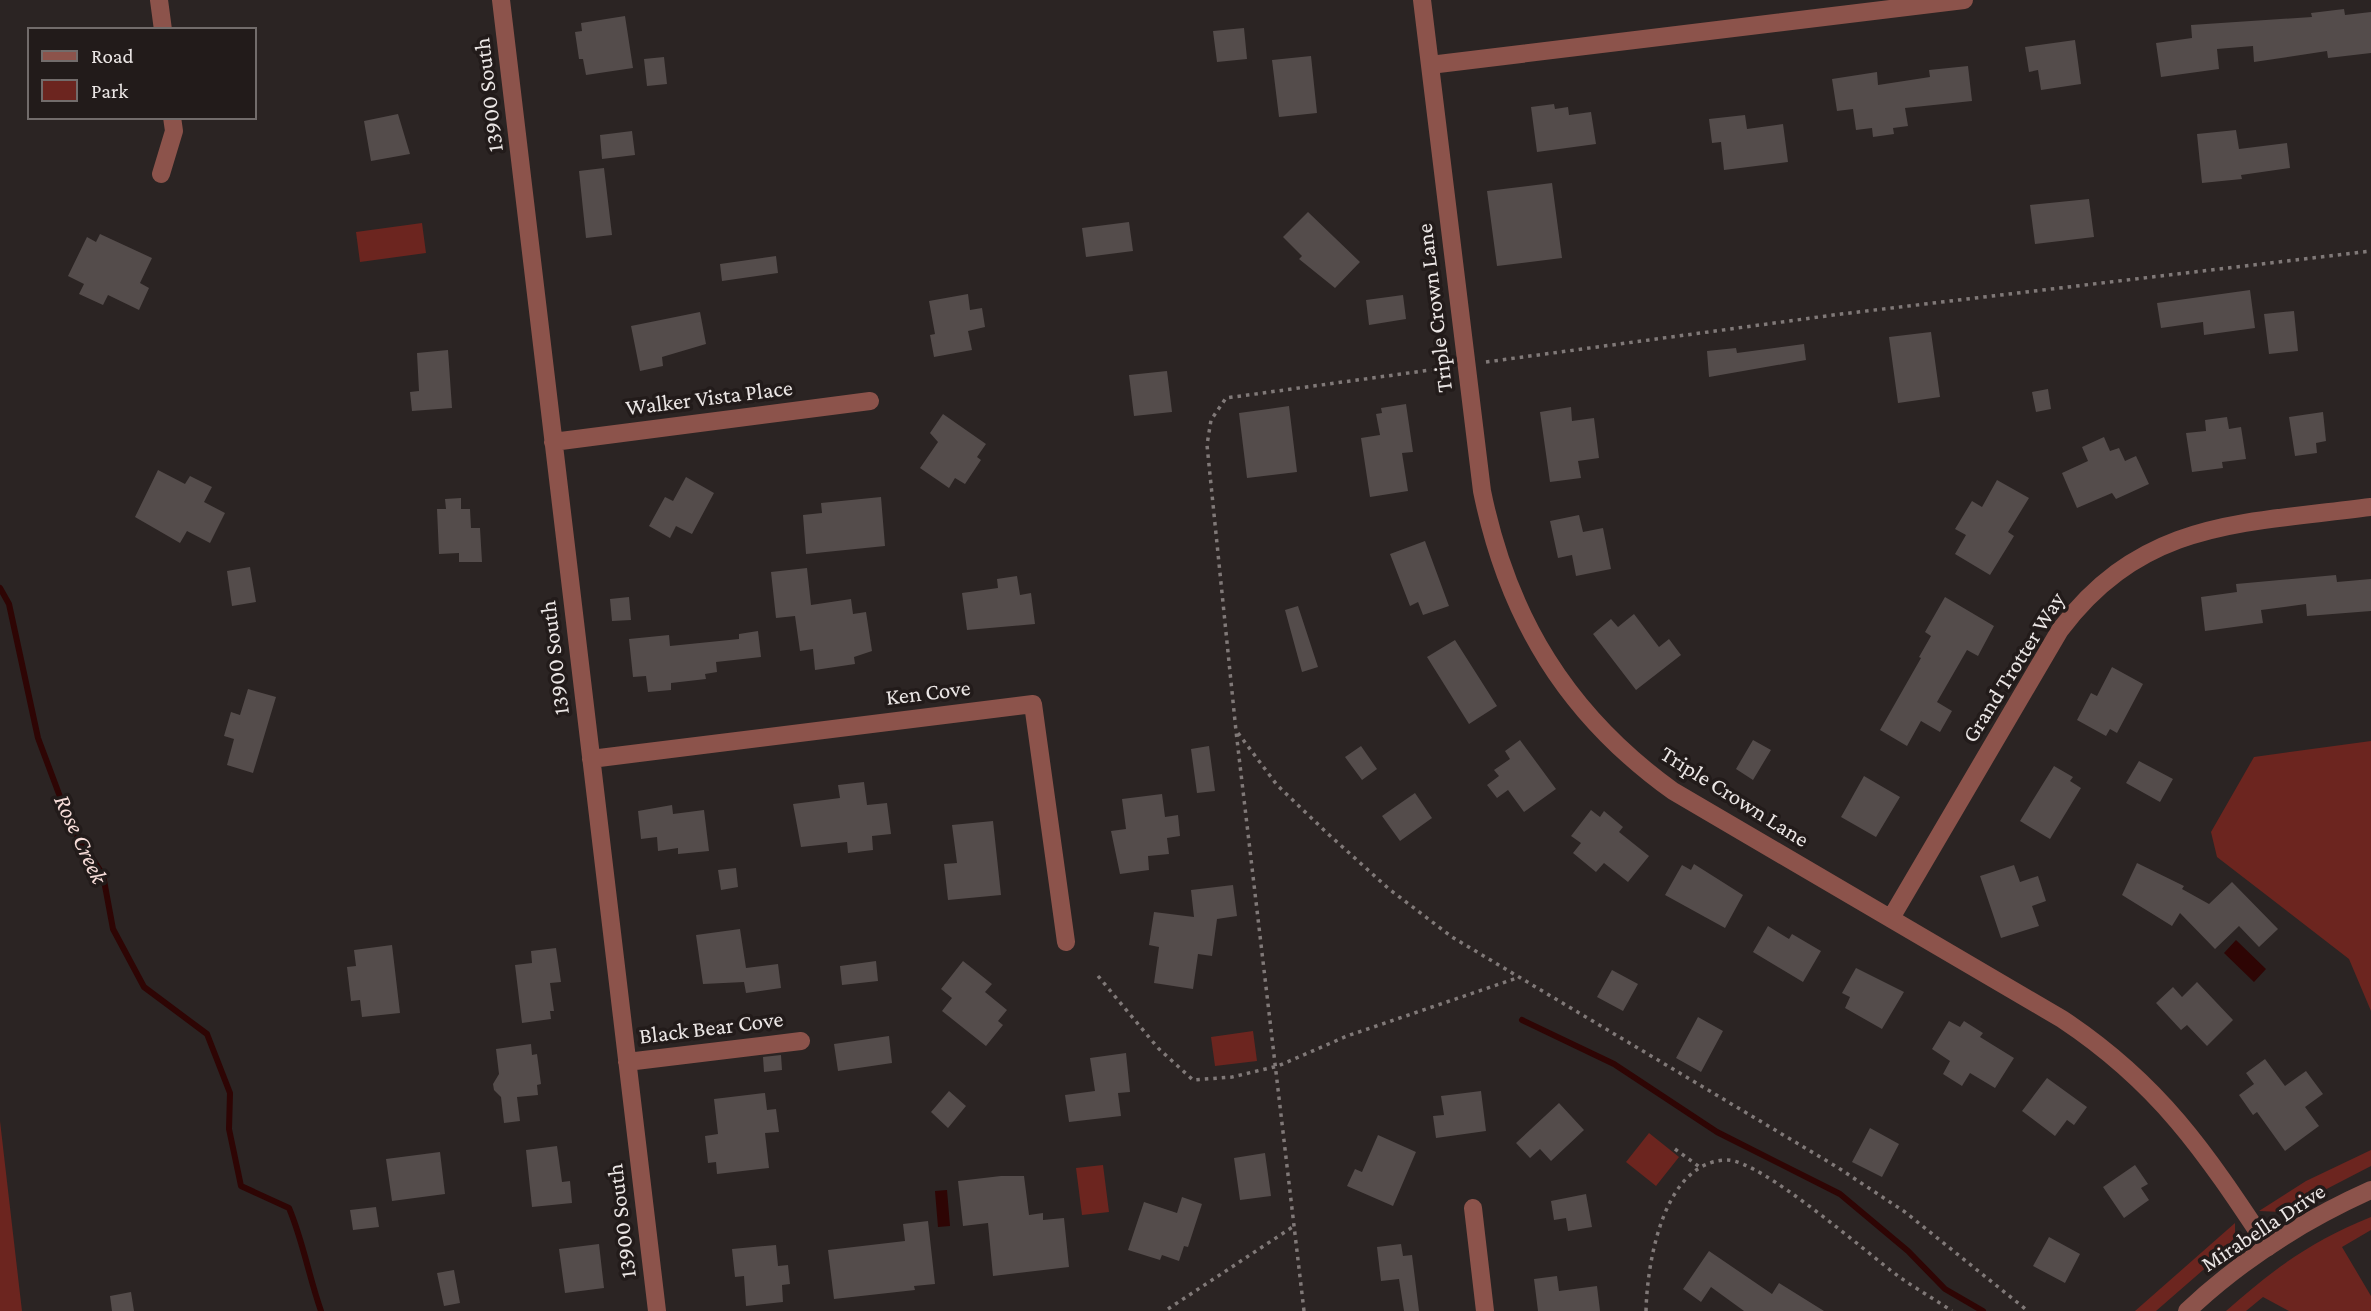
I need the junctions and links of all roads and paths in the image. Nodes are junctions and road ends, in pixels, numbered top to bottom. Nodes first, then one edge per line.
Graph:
1 (159, 0) edge
2 (501, 0) edge
3 (1422, 0) edge
4 (1964, 0) edge
5 (163, 28) edge
6 (1430, 65) junction
7 (172, 119) edge
8 (160, 174) dead end
9 (2371, 251) edge
10 (1480, 363) dead end
11 (1445, 368) dead end
12 (870, 401) dead end
13 (553, 442) junction
14 (2371, 507) edge
15 (1236, 731) junction
16 (591, 759) junction
17 (1891, 918) junction
18 (1066, 942) dead end
19 (1098, 976) dead end
20 (1517, 978) junction
21 (801, 1041) dead end
22 (627, 1062) junction
23 (1278, 1066) junction
24 (1675, 1149) dead end
25 (1701, 1168) junction
26 (2371, 1190) edge
27 (1473, 1208) dead end
28 (1294, 1226) junction
29 (2268, 1247) junction
30 (1168, 1309) dead end
31 (657, 1311) edge
32 (1304, 1311) edge
33 (1485, 1311) edge
34 (1646, 1311) edge
35 (1952, 1311) edge
36 (2028, 1311) edge
37 (2187, 1311) edge

1 - 5 street
2 - 13 street, 13900 South
3 - 6 street, Triple Crown Lane
4 - 6 street
6 - 17 street, Triple Crown Lane
7 - 8 street
9 - 10 path
11 - 15 path
12 - 13 street, Walker Vista Place
13 - 16 street, 13900 South
14 - 17 street, Grand Trotter Way
15 - 20 path
15 - 23 path
16 - 18 street, Ken Cove
16 - 22 street, 13900 South
17 - 29 street, Triple Crown Lane
19 - 23 path
20 - 23 path
20 - 36 path
21 - 22 street, Black Bear Cove
22 - 31 street, 13900 South
23 - 28 path
24 - 25 path
25 - 34 path
25 - 35 path
26 - 29 street, Mirabella Drive
27 - 33 street
28 - 30 path
28 - 32 path
29 - 37 street, Mirabella Drive

